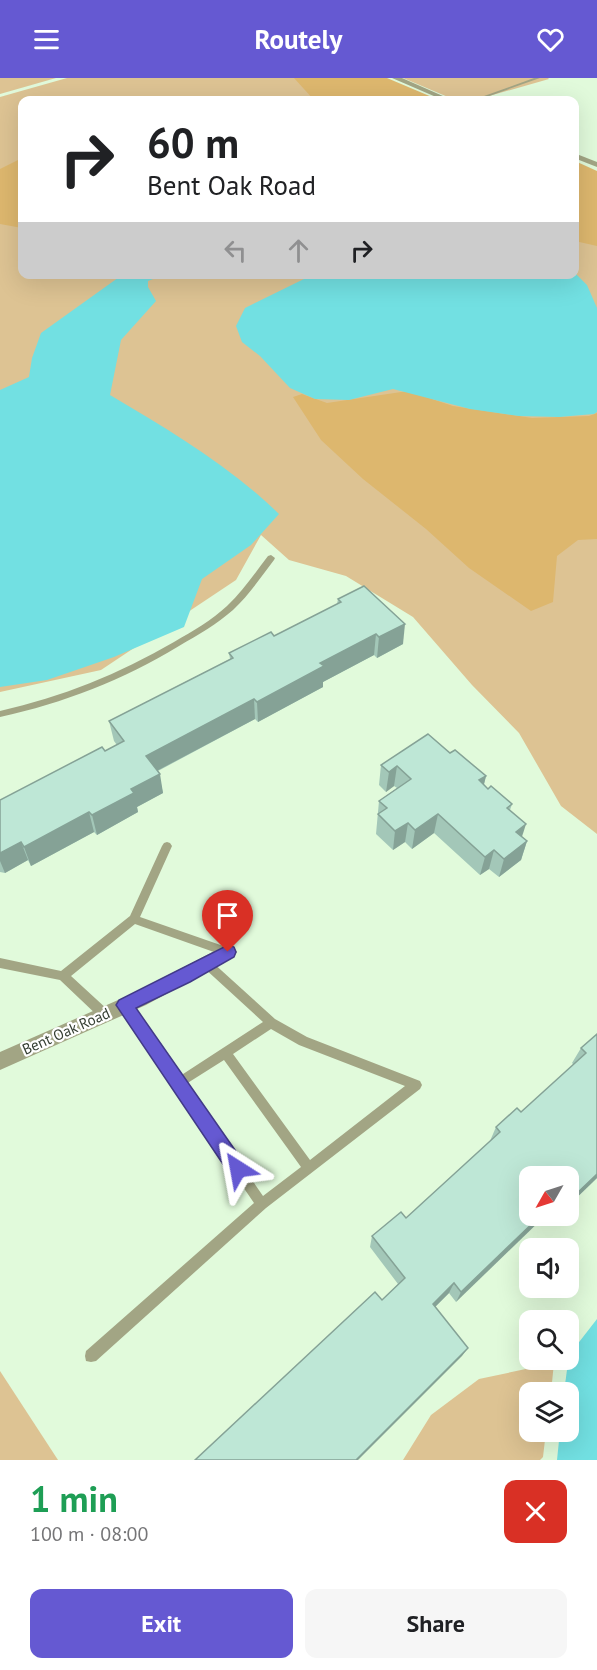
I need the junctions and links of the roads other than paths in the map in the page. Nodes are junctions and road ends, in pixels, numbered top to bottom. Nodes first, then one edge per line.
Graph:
1 (396, 78) edge
2 (538, 78) edge
3 (439, 96) edge
4 (486, 96) edge
5 (579, 157) edge
6 (597, 165) edge
7 (271, 558) dead end
8 (0, 714) edge
9 (167, 846) dead end
10 (134, 919) junction
11 (228, 952) joint
12 (0, 963) edge
13 (207, 964) junction
14 (63, 976) junction
15 (124, 1005) junction
16 (104, 1014) junction
17 (271, 1023) junction
18 (225, 1052) junction
19 (0, 1060) edge
20 (178, 1083) junction
21 (309, 1168) junction
22 (262, 1204) junction
23 (91, 1356) dead end

1 - 3 street
2 - 4 lane
5 - 6 street
7 - 8 lane
9 - 10 lane
10 - 11 lane
10 - 14 lane
11 - 13 street, Bent Oak Road
12 - 14 lane
13 - 15 street, Bent Oak Road
13 - 17 lane
14 - 16 lane
15 - 16 street, Bent Oak Road
15 - 20 lane
16 - 19 street, Bent Oak Road
17 - 18 lane
17 - 21 lane
18 - 20 lane
18 - 21 lane
20 - 22 lane
21 - 22 lane
22 - 23 lane

